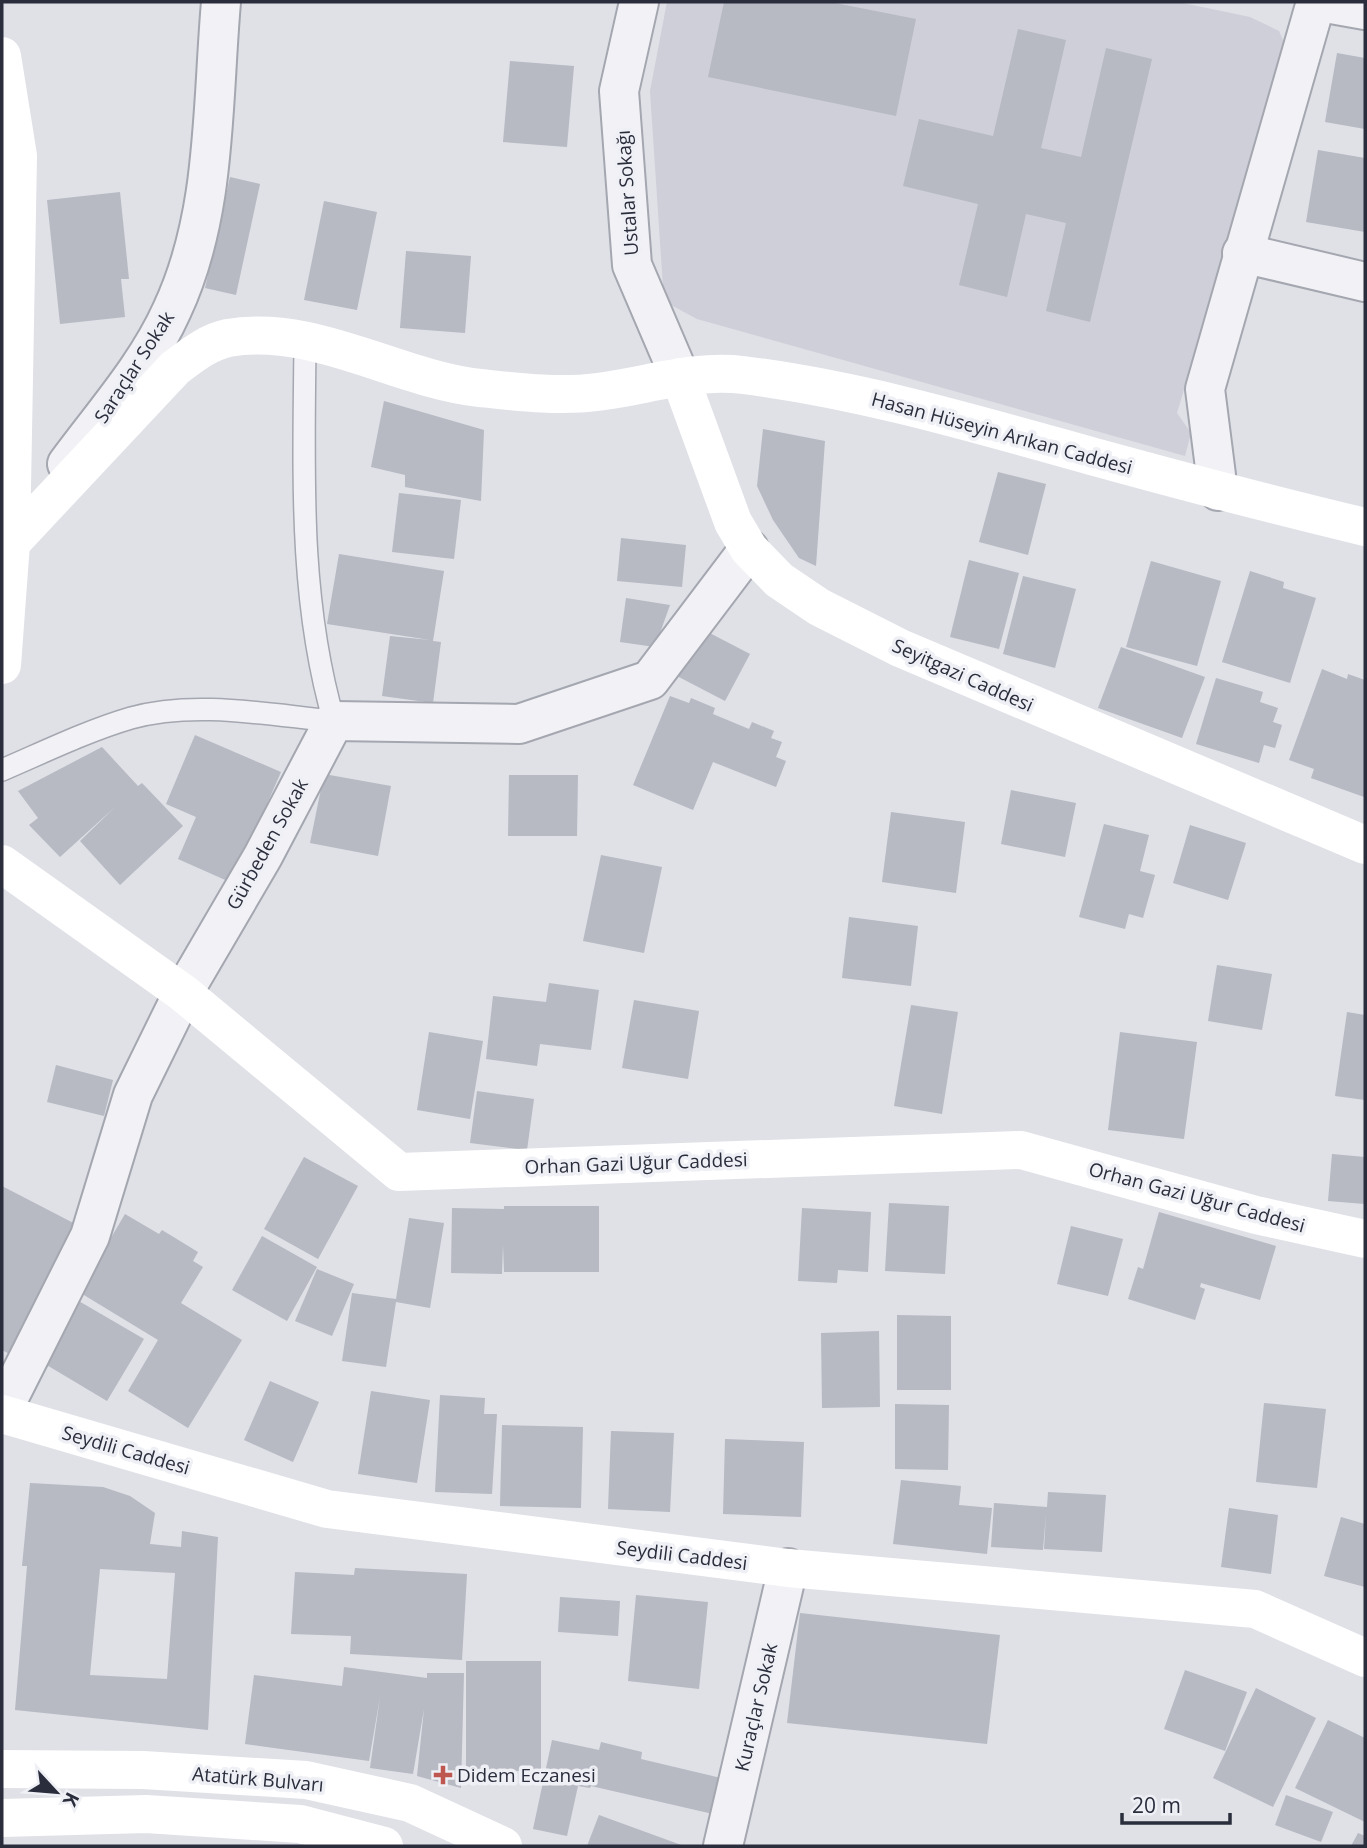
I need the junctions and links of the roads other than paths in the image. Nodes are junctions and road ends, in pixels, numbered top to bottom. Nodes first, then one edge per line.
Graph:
1 (221, 2) edge
2 (639, 2) edge
3 (1318, 2) edge
4 (1365, 10) edge
5 (2, 56) edge
6 (1242, 253) junction
7 (1365, 282) edge
8 (305, 341) junction
9 (680, 377) junction
10 (1218, 491) junction
11 (1365, 527) edge
12 (11, 543) junction
13 (749, 549) junction
14 (2, 664) edge
15 (334, 721) junction
16 (2, 770) edge
17 (1365, 845) edge
18 (2, 864) edge
19 (183, 993) junction
20 (1365, 1239) edge
21 (2, 1412) edge
22 (788, 1568) junction
23 (1365, 1658) edge
24 (2, 1769) edge
25 (2, 1818) edge
26 (384, 1846) edge
27 (503, 1846) edge
28 (723, 1846) edge

1 - 12 street, Saraçlar Sokak
2 - 9 street, Ustalar Sokağı
3 - 4 street
3 - 6 street
5 - 12 street
6 - 7 street
6 - 10 street
8 - 9 street, Hasan Hüseyin Arıkan Caddesi
8 - 12 street, Hasan Hüseyin Arıkan Caddesi
8 - 15 lane
9 - 10 street, Hasan Hüseyin Arıkan Caddesi
9 - 13 street, Seyitgazi Caddesi
10 - 11 street, Hasan Hüseyin Arıkan Caddesi
12 - 14 street
13 - 15 street
13 - 17 street, Seyitgazi Caddesi
15 - 16 lane
15 - 19 street, Gürbeden Sokak
18 - 19 street, Orhan Gazi Uğur Caddesi
19 - 20 street, Orhan Gazi Uğur Caddesi
19 - 21 street, Gürbeden Sokak
21 - 22 street, Seydili Caddesi
22 - 23 street, Seydili Caddesi
22 - 28 street, Kuraçlar Sokak
24 - 27 street, Atatürk Bulvarı
25 - 26 street

